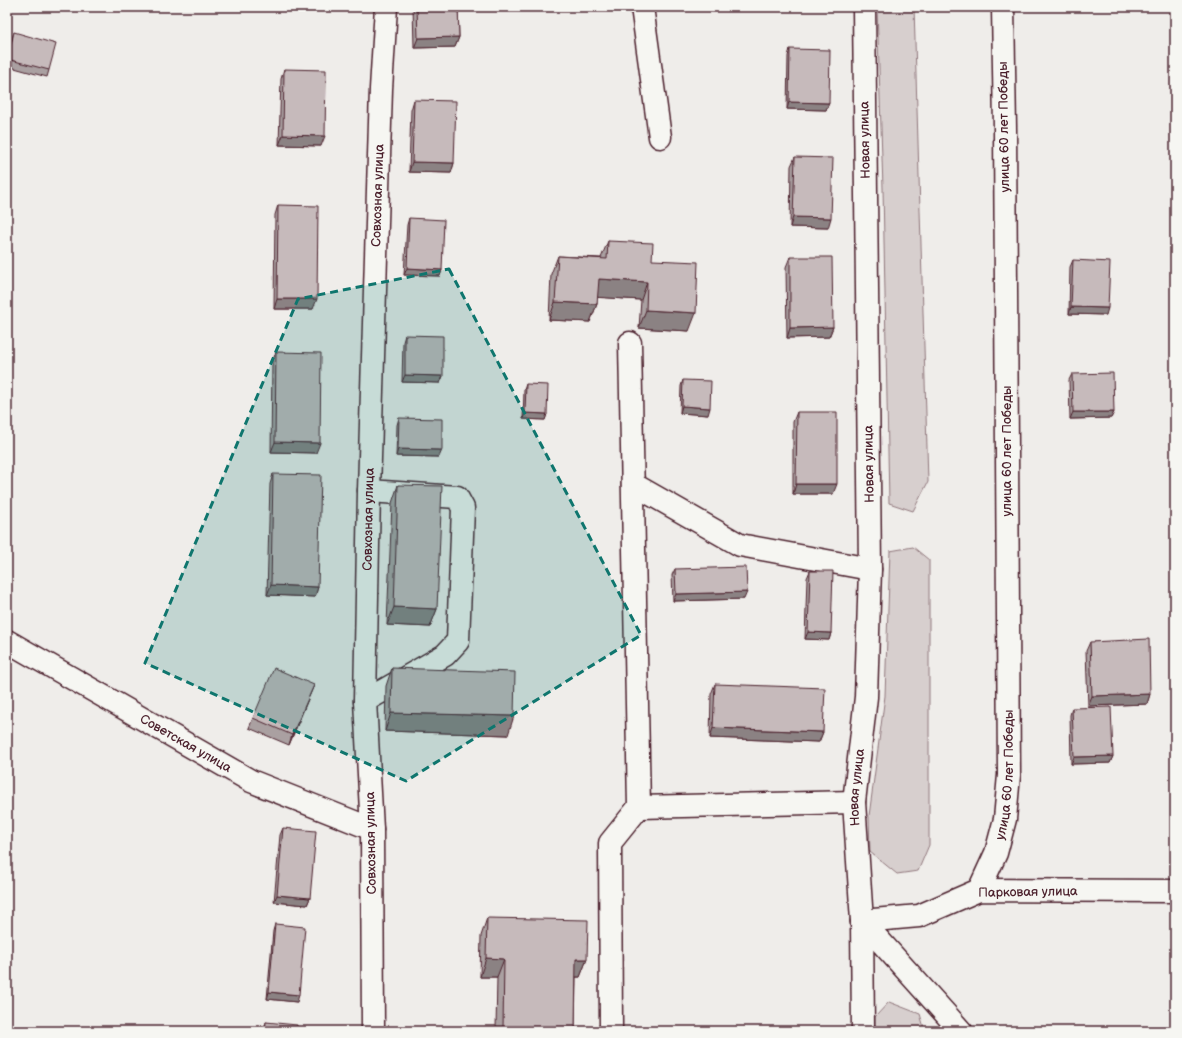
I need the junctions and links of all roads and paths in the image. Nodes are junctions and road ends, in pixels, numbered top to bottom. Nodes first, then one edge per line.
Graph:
1 (386, 7) edge
2 (642, 7) edge
3 (864, 7) edge
4 (1003, 7) edge
5 (660, 137) dead end
6 (630, 343) dead end
7 (633, 484) junction
8 (369, 491) junction
9 (870, 569) junction
10 (7, 641) edge
11 (365, 701) junction
12 (854, 802) junction
13 (639, 807) junction
14 (372, 829) junction
15 (979, 890) junction
16 (1175, 891) edge
17 (862, 921) junction
18 (373, 1031) edge
19 (610, 1031) edge
20 (863, 1031) edge
21 (961, 1031) edge

1 - 8 street, Совхозная улица
2 - 5 street
3 - 9 street, Новая улица
4 - 15 street, улица 60 лет Победы
6 - 7 street
7 - 9 street
7 - 13 street
8 - 11 street, Совхозная улица
8 - 11 street
9 - 12 street, Новая улица
10 - 14 street, Советская улица
11 - 14 street, Совхозная улица
12 - 13 street
12 - 17 street, Новая улица
13 - 19 street
14 - 18 street, Совхозная улица
15 - 16 street, Парковая улица
15 - 17 street, Парковая улица
17 - 20 street, Новая улица
17 - 21 street

